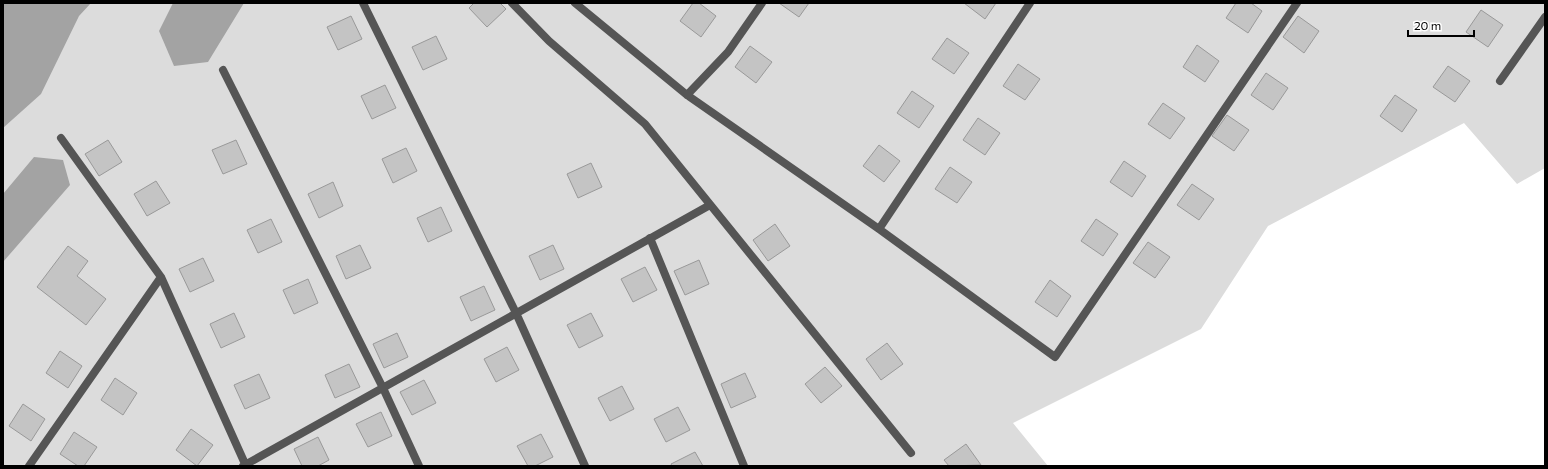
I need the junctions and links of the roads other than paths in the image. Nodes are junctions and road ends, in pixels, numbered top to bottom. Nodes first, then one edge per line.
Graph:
1 (363, 3) edge
2 (512, 3) edge
3 (575, 3) edge
4 (762, 3) edge
5 (1030, 3) edge
6 (1298, 3) edge
7 (1545, 17) edge
8 (223, 70) dead end
9 (1500, 81) dead end
10 (686, 95) junction
11 (61, 138) dead end
12 (710, 205) junction
13 (879, 229) junction
14 (650, 238) junction
15 (161, 277) junction
16 (516, 313) junction
17 (382, 388) junction
18 (911, 453) dead end
19 (29, 466) edge
20 (245, 466) edge
21 (419, 466) edge
22 (584, 466) edge
23 (744, 466) edge

1 - 16 lane
2 - 12 lane
3 - 10 lane
4 - 10 lane
5 - 13 lane
6 - 13 lane
7 - 9 lane
8 - 17 lane
10 - 13 lane
11 - 15 lane
12 - 14 lane
12 - 18 lane
14 - 16 lane
14 - 23 lane
15 - 19 lane
15 - 20 lane
16 - 17 lane
16 - 22 lane
17 - 20 lane
17 - 21 lane

